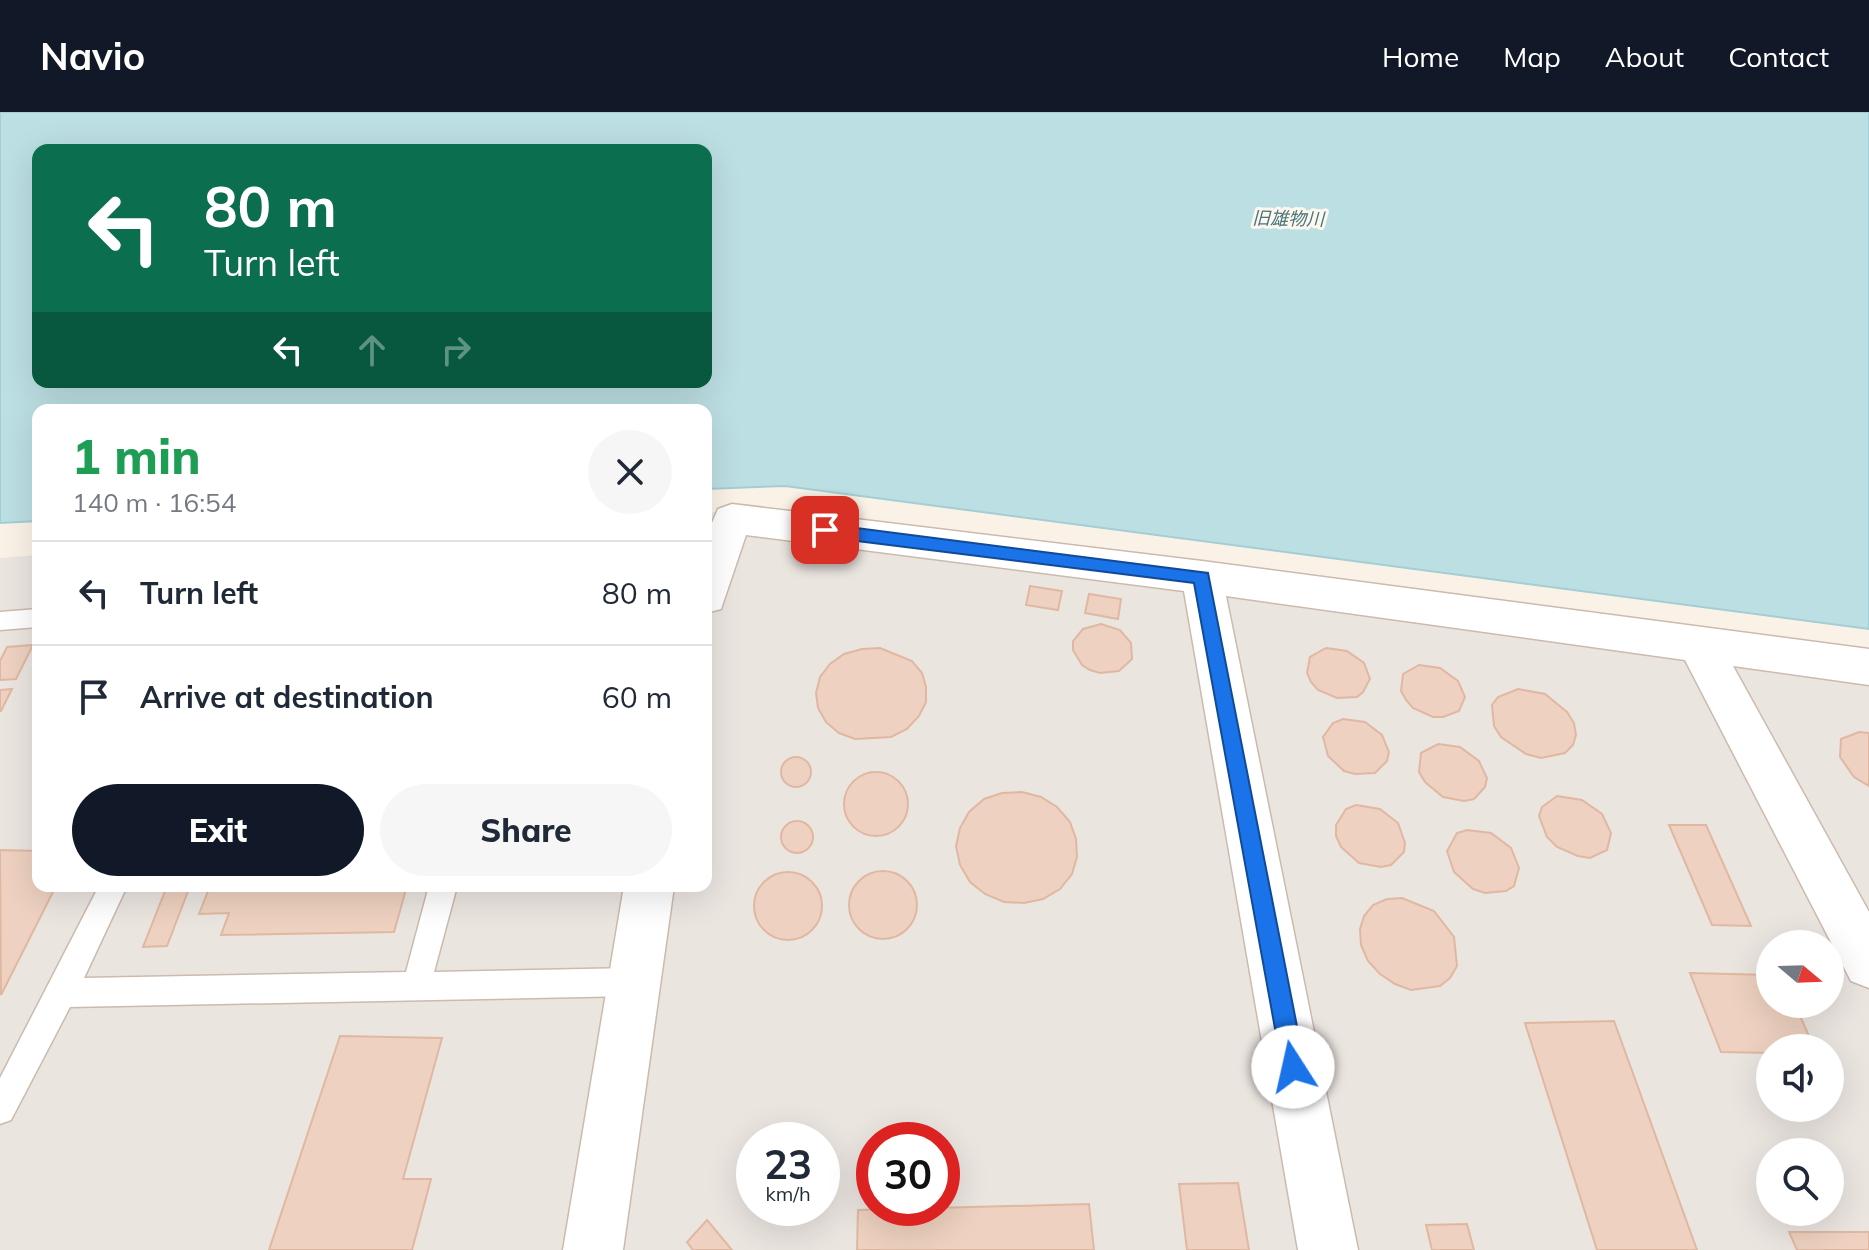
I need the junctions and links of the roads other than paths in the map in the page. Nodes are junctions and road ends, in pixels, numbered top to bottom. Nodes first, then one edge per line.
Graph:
1 (1202, 577) junction
2 (712, 579) edge
3 (32, 618) edge
4 (0, 621) edge
5 (1698, 643) junction
6 (1869, 667) edge
7 (110, 892) edge
8 (441, 892) edge
9 (648, 892) edge
10 (1869, 963) edge
11 (634, 982) junction
12 (416, 987) junction
13 (62, 993) junction
14 (0, 1109) edge
15 (593, 1250) edge
16 (1328, 1250) edge

1 - 2 street
1 - 5 street
1 - 16 street
3 - 4 lane
5 - 6 street
5 - 10 street
7 - 13 lane
8 - 12 lane
9 - 11 street
11 - 12 lane
11 - 15 street
12 - 13 lane
13 - 14 lane

